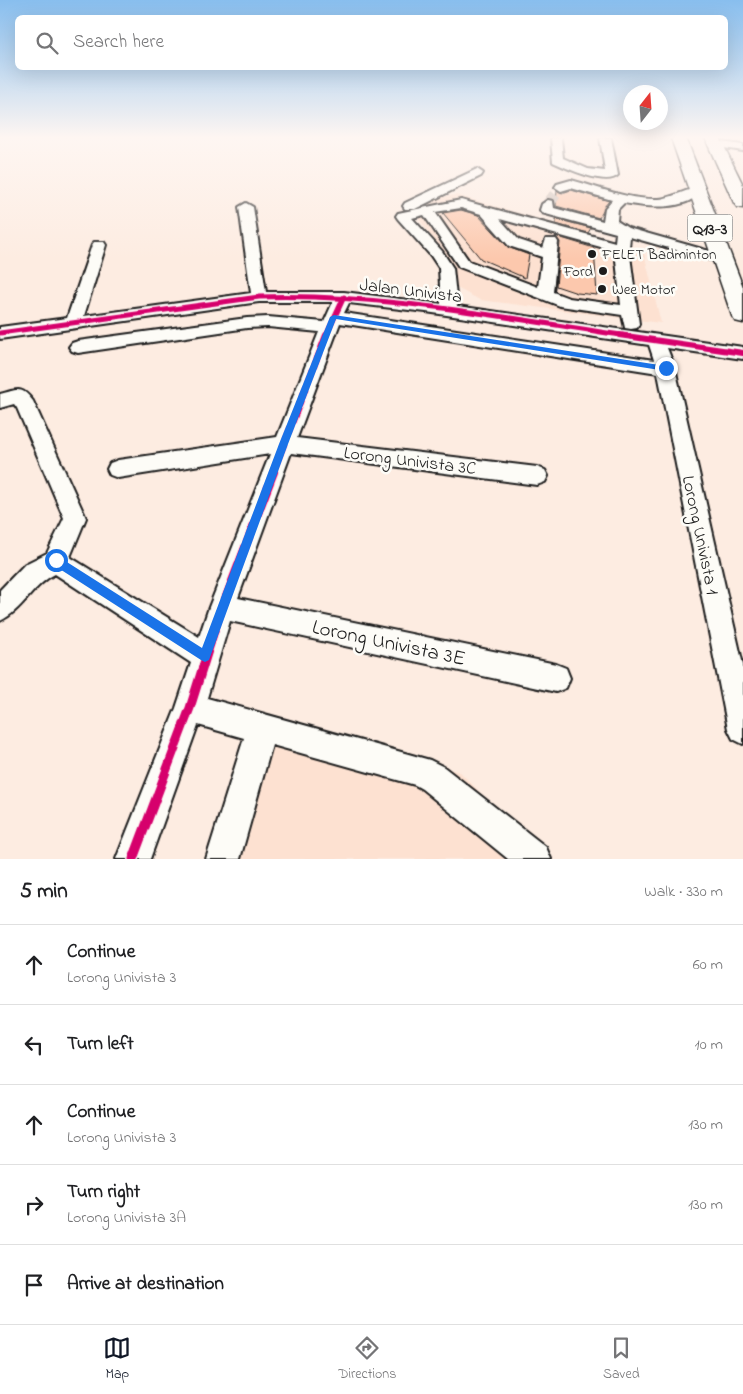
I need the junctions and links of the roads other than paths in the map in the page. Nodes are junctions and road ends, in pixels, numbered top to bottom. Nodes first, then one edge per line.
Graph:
1 (467, 178) edge
2 (692, 178) edge
3 (731, 178) edge
4 (561, 187) dead end
5 (696, 191) junction
6 (621, 199) junction
7 (548, 204) dead end
8 (743, 204) edge
9 (246, 207) dead end
10 (427, 210) junction
11 (486, 211) junction
12 (403, 216) junction
13 (553, 230) junction
14 (623, 231) junction
15 (99, 246) dead end
16 (622, 248) junction
17 (549, 255) junction
18 (722, 259) junction
19 (545, 294) junction
20 (259, 297) junction
21 (344, 297) junction
22 (449, 310) junction
23 (630, 311) junction
24 (743, 316) edge
25 (331, 322) junction
26 (74, 324) junction
27 (0, 333) edge
28 (631, 336) junction
29 (656, 341) junction
30 (78, 347) dead end
31 (743, 353) edge
32 (666, 368) junction
33 (0, 401) edge
34 (284, 444) junction
35 (118, 469) dead end
36 (537, 476) dead end
37 (56, 560) junction
38 (222, 607) junction
39 (0, 608) edge
40 (205, 656) junction
41 (556, 678) dead end
42 (190, 708) junction
43 (262, 728) junction
44 (743, 729) edge
45 (133, 859) edge
46 (223, 859) edge
47 (534, 859) edge

1 - 12 street
2 - 5 highway, Q13-3
3 - 8 highway, Q13-3
4 - 6 street
5 - 6 street
5 - 18 highway, Q13-3
6 - 14 street
7 - 14 street
9 - 20 street
10 - 11 street
10 - 12 street
10 - 19 street
11 - 13 street
11 - 17 street
12 - 22 street
13 - 16 street
13 - 17 street
14 - 16 street
14 - 18 street
15 - 26 street
16 - 23 street
17 - 19 street
18 - 24 highway, Q13-3
19 - 23 street
20 - 21 street, Jalan Univista
20 - 26 street, Jalan Univista
21 - 22 street, Jalan Univista
21 - 25 street
22 - 28 street, Jalan Univista
23 - 28 street
25 - 30 street
25 - 32 street
25 - 34 street
26 - 27 street, Jalan Univista
28 - 29 street, Jalan Univista
29 - 31 street, Jalan Univista
29 - 32 street, Lorong Univista 1
32 - 44 street, Lorong Univista 1
33 - 37 street
34 - 35 street, Lorong Univista 3C
34 - 36 street, Lorong Univista 3C
34 - 38 street
37 - 39 street
37 - 40 street
38 - 40 street
38 - 41 street, Lorong Univista 3E
40 - 42 street
42 - 43 street
42 - 45 street
43 - 46 street
43 - 47 street

